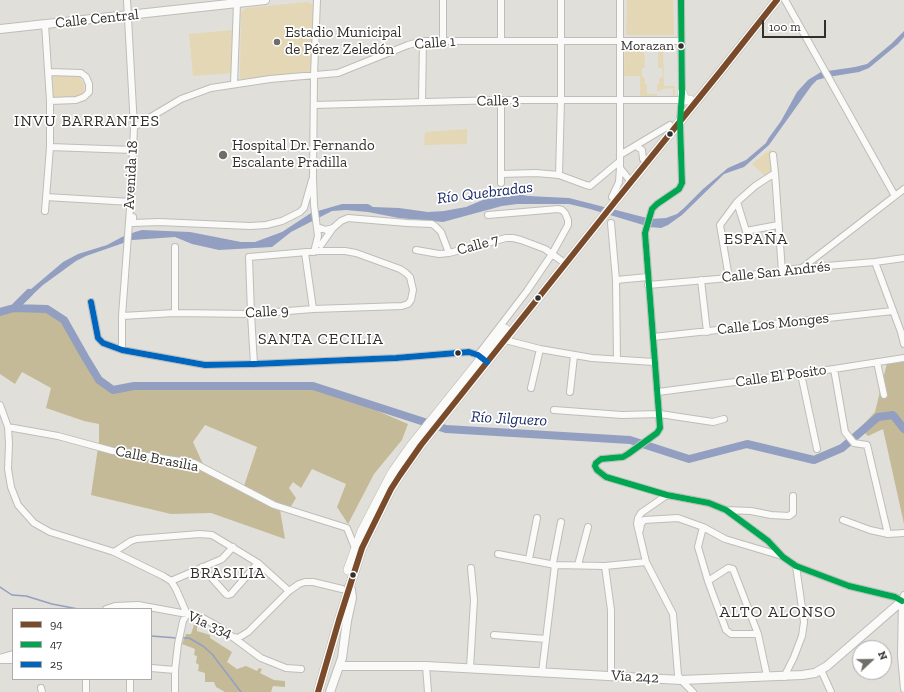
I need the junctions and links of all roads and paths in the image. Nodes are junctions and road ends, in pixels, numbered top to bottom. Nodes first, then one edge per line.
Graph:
1 (127, 0) edge
2 (265, 0) edge
3 (317, 0) edge
4 (443, 0) edge
5 (501, 0) edge
6 (561, 0) edge
7 (620, 0) edge
8 (681, 0) edge
9 (769, 0) edge
10 (777, 0) edge
11 (785, 0) edge
12 (237, 3) junction
13 (128, 15) junction
14 (45, 24) junction
15 (0, 29) edge
16 (423, 41) junction
17 (443, 41) junction
18 (501, 41) junction
19 (561, 41) junction
20 (620, 41) junction
21 (681, 41) junction
22 (48, 72) junction
23 (314, 75) junction
24 (234, 84) junction
25 (684, 97) junction
26 (501, 100) junction
27 (561, 100) junction
28 (50, 101) junction
29 (620, 101) junction
30 (422, 102) junction
31 (314, 105) junction
32 (681, 118) junction
33 (670, 125) junction
34 (134, 127) junction
35 (666, 139) junction
36 (636, 146) junction
37 (682, 146) junction
38 (50, 147) junction
39 (133, 150) junction
40 (773, 155) dead end
41 (620, 158) junction
42 (643, 159) junction
43 (620, 168) junction
44 (775, 173) junction
45 (501, 174) junction
46 (559, 175) junction
47 (313, 177) junction
48 (630, 180) junction
49 (501, 183) dead end
50 (904, 189) edge
51 (895, 196) junction
52 (46, 197) junction
53 (131, 198) junction
54 (611, 201) junction
55 (737, 202) junction
56 (45, 211) dead end
57 (488, 215) dead end
58 (610, 223) dead end
59 (778, 225) junction
60 (319, 226) junction
61 (333, 228) junction
62 (321, 245) junction
63 (175, 247) dead end
64 (416, 250) dead end
65 (316, 252) junction
66 (305, 253) junction
67 (449, 253) junction
68 (552, 254) junction
69 (904, 258) edge
70 (564, 262) junction
71 (875, 262) junction
72 (802, 268) junction
73 (782, 272) junction
74 (648, 277) junction
75 (729, 278) junction
76 (616, 280) junction
77 (701, 280) junction
78 (648, 285) junction
79 (91, 302) dead end
80 (313, 309) junction
81 (894, 311) junction
82 (175, 313) junction
83 (251, 314) junction
84 (122, 316) junction
85 (708, 332) junction
86 (653, 337) junction
87 (502, 338) junction
88 (904, 344) edge
89 (540, 349) junction
90 (122, 350) junction
91 (574, 356) junction
92 (482, 358) junction
93 (904, 358) edge
94 (617, 360) junction
95 (654, 362) junction
96 (877, 362) junction
97 (254, 364) junction
98 (834, 369) junction
99 (801, 374) junction
100 (531, 388) dead end
101 (570, 392) dead end
102 (658, 392) junction
103 (884, 395) dead end
104 (0, 405) edge
105 (554, 410) dead end
106 (660, 414) junction
107 (724, 419) dead end
108 (8, 427) junction
109 (416, 446) junction
110 (817, 449) dead end
111 (667, 495) junction
112 (793, 496) dead end
113 (726, 510) junction
114 (537, 518) dead end
115 (843, 520) dead end
116 (561, 522) dead end
117 (588, 527) dead end
118 (703, 527) junction
119 (904, 533) edge
120 (639, 534) junction
121 (888, 534) junction
122 (360, 535) junction
123 (233, 547) junction
124 (355, 548) junction
125 (114, 552) junction
126 (498, 554) dead end
127 (783, 557) junction
128 (529, 559) junction
129 (646, 562) junction
130 (258, 563) junction
131 (554, 564) junction
132 (578, 565) junction
133 (604, 566) junction
134 (796, 566) junction
135 (202, 567) junction
136 (471, 568) dead end
137 (171, 581) junction
138 (708, 581) junction
139 (348, 583) junction
140 (289, 592) junction
141 (903, 599) edge
142 (109, 608) edge
143 (187, 614) junction
144 (758, 634) junction
145 (494, 636) dead end
146 (231, 637) junction
147 (546, 639) junction
148 (12, 654) edge
149 (902, 656) edge
150 (0, 659) edge
151 (12, 660) edge
152 (340, 666) junction
153 (426, 666) junction
154 (152, 668) edge
155 (470, 668) junction
156 (301, 669) dead end
157 (175, 670) junction
158 (821, 670) junction
159 (542, 672) junction
160 (611, 676) junction
161 (767, 676) junction
162 (784, 676) junction
163 (86, 680) edge
164 (130, 680) edge
165 (681, 680) junction
166 (904, 689) edge
167 (86, 692) edge
168 (130, 692) edge
169 (175, 692) edge
170 (313, 692) edge
171 (318, 692) edge
172 (330, 692) edge
173 (428, 692) edge
174 (692, 692) edge
175 (831, 692) edge

1 - 13 street, Avenida 18
2 - 12 main road, Calle Central
3 - 23 street
4 - 17 street
5 - 18 street
6 - 19 street
7 - 20 street
8 - 21 street
9 - 25 highway
10 - 32 highway
11 - 51 street
12 - 13 main road, Calle Central
12 - 24 street
13 - 14 main road, Calle Central
13 - 34 street, Avenida 18
14 - 15 main road, Calle Central
14 - 22 street
16 - 17 street, Calle 1
16 - 23 street, Calle 1
16 - 30 street
17 - 18 street, Calle 1
18 - 19 street, Calle 1
19 - 20 street, Calle 1
19 - 27 street
20 - 21 street, Calle 1
20 - 29 street
21 - 25 street
22 - 28 street
22 - 28 street
23 - 24 street, Calle 1
23 - 31 street
24 - 34 street, Calle 1
25 - 29 street, Calle 3
25 - 32 highway
26 - 27 street, Calle 3
26 - 30 street, Calle 3
26 - 45 street
27 - 29 street, Calle 3
27 - 46 street
28 - 38 street
29 - 41 street
30 - 31 street, Calle 3
31 - 47 street
32 - 33 highway
32 - 35 highway
32 - 37 street
33 - 36 street
33 - 42 highway
34 - 39 street, Avenida 18
35 - 37 street
35 - 48 highway
36 - 41 street
36 - 42 street
37 - 74 street
38 - 39 street
38 - 52 street
39 - 53 street, Avenida 18
40 - 44 street
41 - 43 street
41 - 46 street
42 - 48 highway
43 - 48 street
43 - 54 street
44 - 55 street
44 - 59 street
45 - 46 street
45 - 49 street
47 - 53 street
47 - 60 street
48 - 54 highway
50 - 51 street
51 - 72 street
52 - 53 street
52 - 56 street
53 - 84 street, Avenida 18
54 - 70 highway
55 - 59 street
55 - 75 street
57 - 68 street
58 - 76 street
59 - 73 street
60 - 61 street
60 - 62 street
60 - 65 street
61 - 62 street, Calle 7
61 - 67 street, Calle 7
62 - 65 street
63 - 82 street
64 - 67 street
65 - 66 street
65 - 80 street, Calle 9
66 - 80 street
66 - 83 street
67 - 68 street, Calle 7
68 - 70 street, Calle 7
68 - 92 street
69 - 71 street, Calle San Andrés
70 - 87 highway
71 - 72 street, Calle San Andrés
71 - 81 street
72 - 73 street, Calle San Andrés
73 - 75 street, Calle San Andrés
74 - 76 street
74 - 78 street
75 - 77 street, Calle San Andrés
76 - 94 street
77 - 78 street, Calle San Andrés
77 - 85 street
78 - 86 street
79 - 90 street
80 - 83 street, Calle 9
81 - 85 street, Calle Los Monges
81 - 88 street
82 - 83 street, Calle 9
82 - 84 street, Calle 9
83 - 97 street
84 - 90 street, Avenida 18
85 - 86 street, Calle Los Monges
86 - 95 street
87 - 89 street
87 - 92 highway
89 - 91 street
89 - 100 street
90 - 97 street
91 - 94 street
91 - 101 street
92 - 97 street
92 - 109 highway
93 - 96 street, Calle El Posito
94 - 95 street
95 - 102 street
96 - 98 street, Calle El Posito
96 - 103 street
98 - 99 street, Calle El Posito
98 - 121 street
99 - 102 street, Calle El Posito
99 - 110 street
102 - 106 street
104 - 108 street
105 - 106 street
106 - 107 street
106 - 111 street
108 - 124 street, Calle Brasilia
108 - 125 street
109 - 122 highway
109 - 139 highway
111 - 113 street
111 - 120 street
112 - 113 street
113 - 127 street
114 - 128 street
115 - 121 street
116 - 131 street
117 - 132 street
118 - 120 street
118 - 127 street
118 - 138 street
119 - 121 street
120 - 129 street
122 - 124 highway
122 - 139 highway
123 - 125 street
123 - 130 street
123 - 135 street
124 - 139 highway
125 - 137 street
126 - 128 street
127 - 134 street
128 - 131 street
129 - 133 street
129 - 165 street
130 - 135 street
130 - 140 street
131 - 132 street
131 - 147 street
132 - 133 street
133 - 160 street
134 - 141 street
134 - 162 street
135 - 137 street
136 - 155 street
137 - 143 street
138 - 144 street
138 - 144 street
139 - 140 street, Vía 334
139 - 152 main road
139 - 170 highway
139 - 171 highway
140 - 146 street, Vía 334
141 - 149 street
141 - 158 main road, Vía 242
142 - 143 street, Vía 334
143 - 146 street, Vía 334
143 - 157 street
144 - 161 street
145 - 147 street
146 - 156 street
147 - 159 street
148 - 150 street
149 - 166 street
150 - 151 street
152 - 153 main road, Vía 242
152 - 172 main road
153 - 155 main road, Vía 242
153 - 173 street
154 - 157 street
155 - 159 main road, Vía 242
157 - 169 street
158 - 162 main road, Vía 242
158 - 175 street
159 - 160 main road, Vía 242
160 - 165 main road, Vía 242
161 - 162 main road, Vía 242
161 - 165 main road, Vía 242
163 - 167 street
164 - 168 street
165 - 174 street

